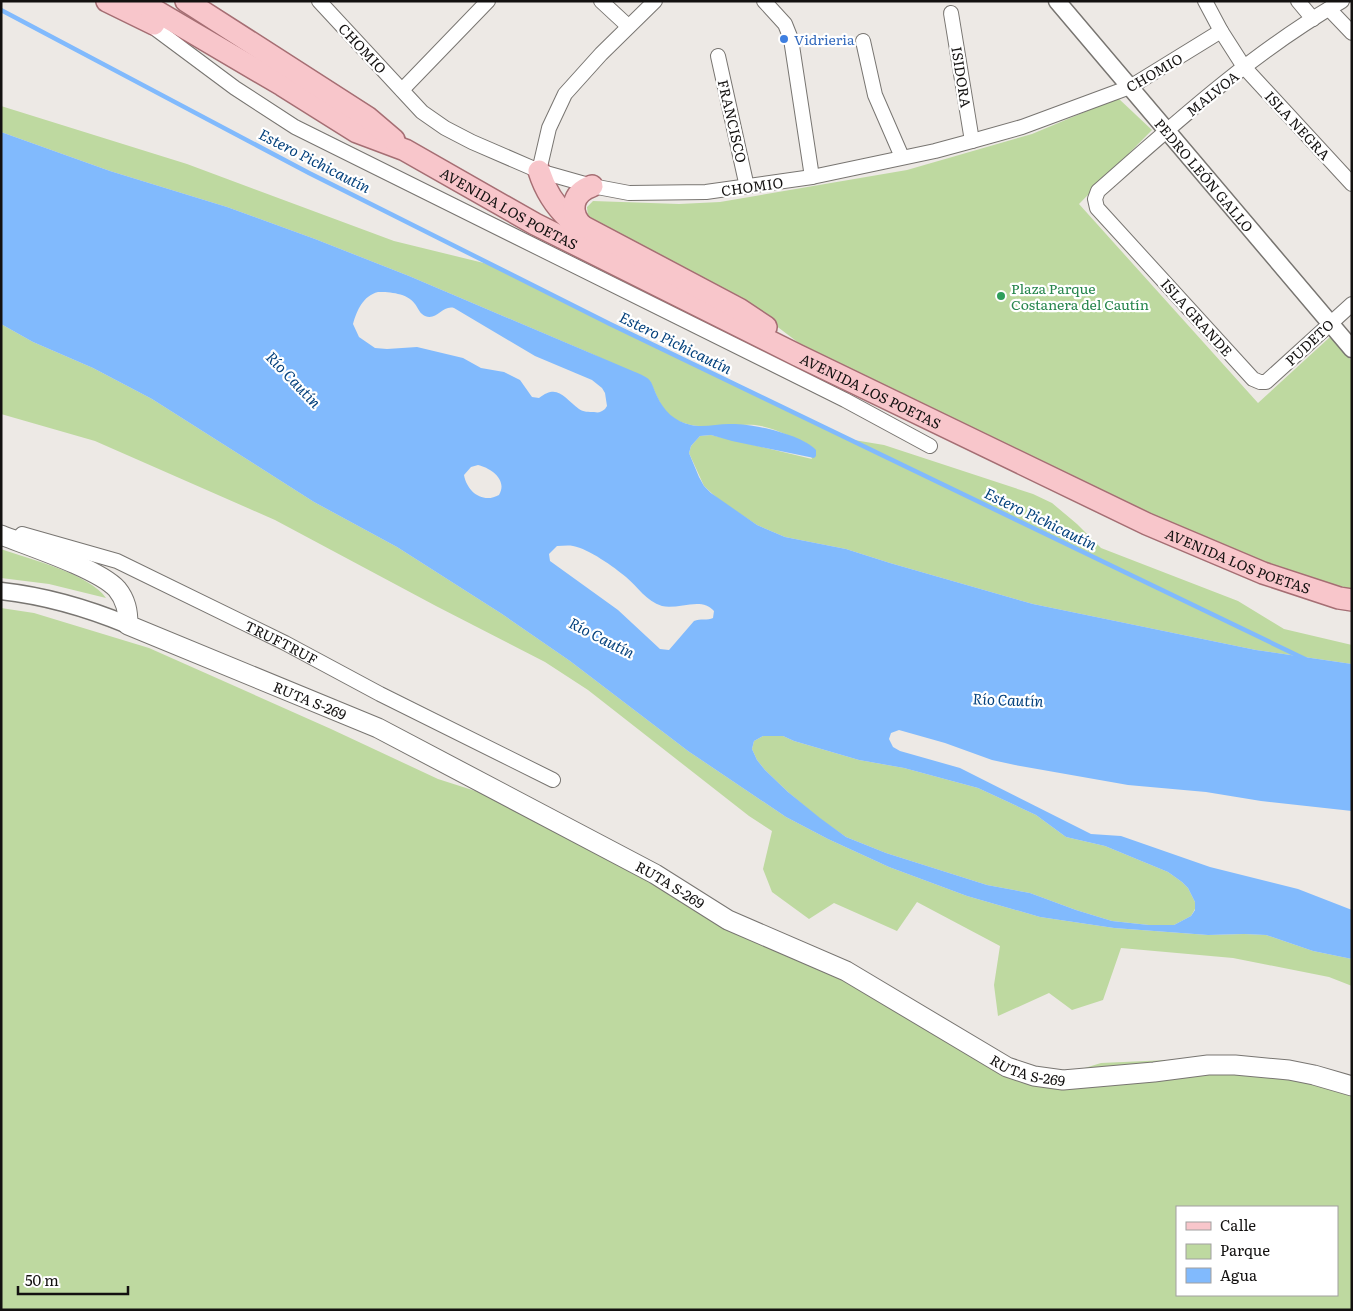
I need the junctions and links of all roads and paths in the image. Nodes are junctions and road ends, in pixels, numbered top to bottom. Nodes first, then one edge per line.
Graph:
1 (107, 1) edge
2 (186, 1) edge
3 (200, 1) edge
4 (488, 1) edge
5 (601, 1) edge
6 (655, 1) edge
7 (764, 1) edge
8 (1057, 1) edge
9 (1206, 1) edge
10 (1298, 1) edge
11 (1342, 1) edge
12 (327, 4) edge
13 (139, 9) edge
14 (1329, 9) junction
15 (951, 13) dead end
16 (1314, 19) junction
17 (628, 26) junction
18 (235, 31) junction
19 (1221, 32) junction
20 (1352, 33) edge
21 (863, 41) dead end
22 (718, 56) dead end
23 (1244, 67) junction
24 (1130, 87) junction
25 (402, 90) junction
26 (1166, 130) junction
27 (972, 141) junction
28 (405, 150) junction
29 (902, 157) junction
30 (539, 171) junction
31 (812, 177) junction
32 (1352, 184) edge
33 (592, 186) junction
34 (747, 186) junction
35 (1095, 198) joint
36 (583, 227) junction
37 (1352, 304) edge
38 (1329, 324) junction
39 (1352, 349) edge
40 (797, 355) junction
41 (1266, 382) joint
42 (930, 446) dead end
43 (1, 530) edge
44 (1, 535) edge
45 (1, 591) edge
46 (1352, 600) edge
47 (128, 625) junction
48 (553, 780) dead end
49 (1352, 1086) edge

1 - 13 main road, AVENIDA LOS POETAS
2 - 18 main road, AVENIDA LOS POETAS
3 - 18 main road
4 - 25 street
5 - 17 street
6 - 17 street
7 - 31 street
8 - 24 street, PEDRO LEÓN GALLO
9 - 19 street, ISLA NEGRA
10 - 16 street
11 - 14 street, MALVOA
12 - 25 street, CHOMIO
13 - 28 main road, AVENIDA LOS POETAS
13 - 42 street
14 - 16 street, MALVOA
14 - 20 street
15 - 27 street, ISIDORA
16 - 23 street, MALVOA
17 - 30 street
18 - 28 main road, AVENIDA LOS POETAS
19 - 23 street, ISLA NEGRA
19 - 24 street, CHOMIO
21 - 29 street
22 - 34 street, FRANCISCO
23 - 26 street, MALVOA
23 - 32 street, ISLA NEGRA
24 - 26 street, PEDRO LEÓN GALLO
24 - 27 street, CHOMIO
25 - 30 street, CHOMIO
26 - 35 street, MALVOA
26 - 38 street, PEDRO LEÓN GALLO
27 - 29 street, CHOMIO
28 - 40 main road, AVENIDA LOS POETAS
29 - 31 street, CHOMIO
30 - 33 street, CHOMIO
30 - 36 main road
31 - 34 street, CHOMIO
33 - 34 street, CHOMIO
33 - 36 main road
35 - 41 street, ISLA GRANDE
36 - 40 main road
37 - 38 street, PUDETO
38 - 39 street, PEDRO LEÓN GALLO
38 - 41 street, PUDETO
40 - 46 main road, AVENIDA LOS POETAS
43 - 48 street, TRUFTRUF
44 - 47 main road
45 - 47 street, RUTA S-269
47 - 49 main road, RUTA S-269

